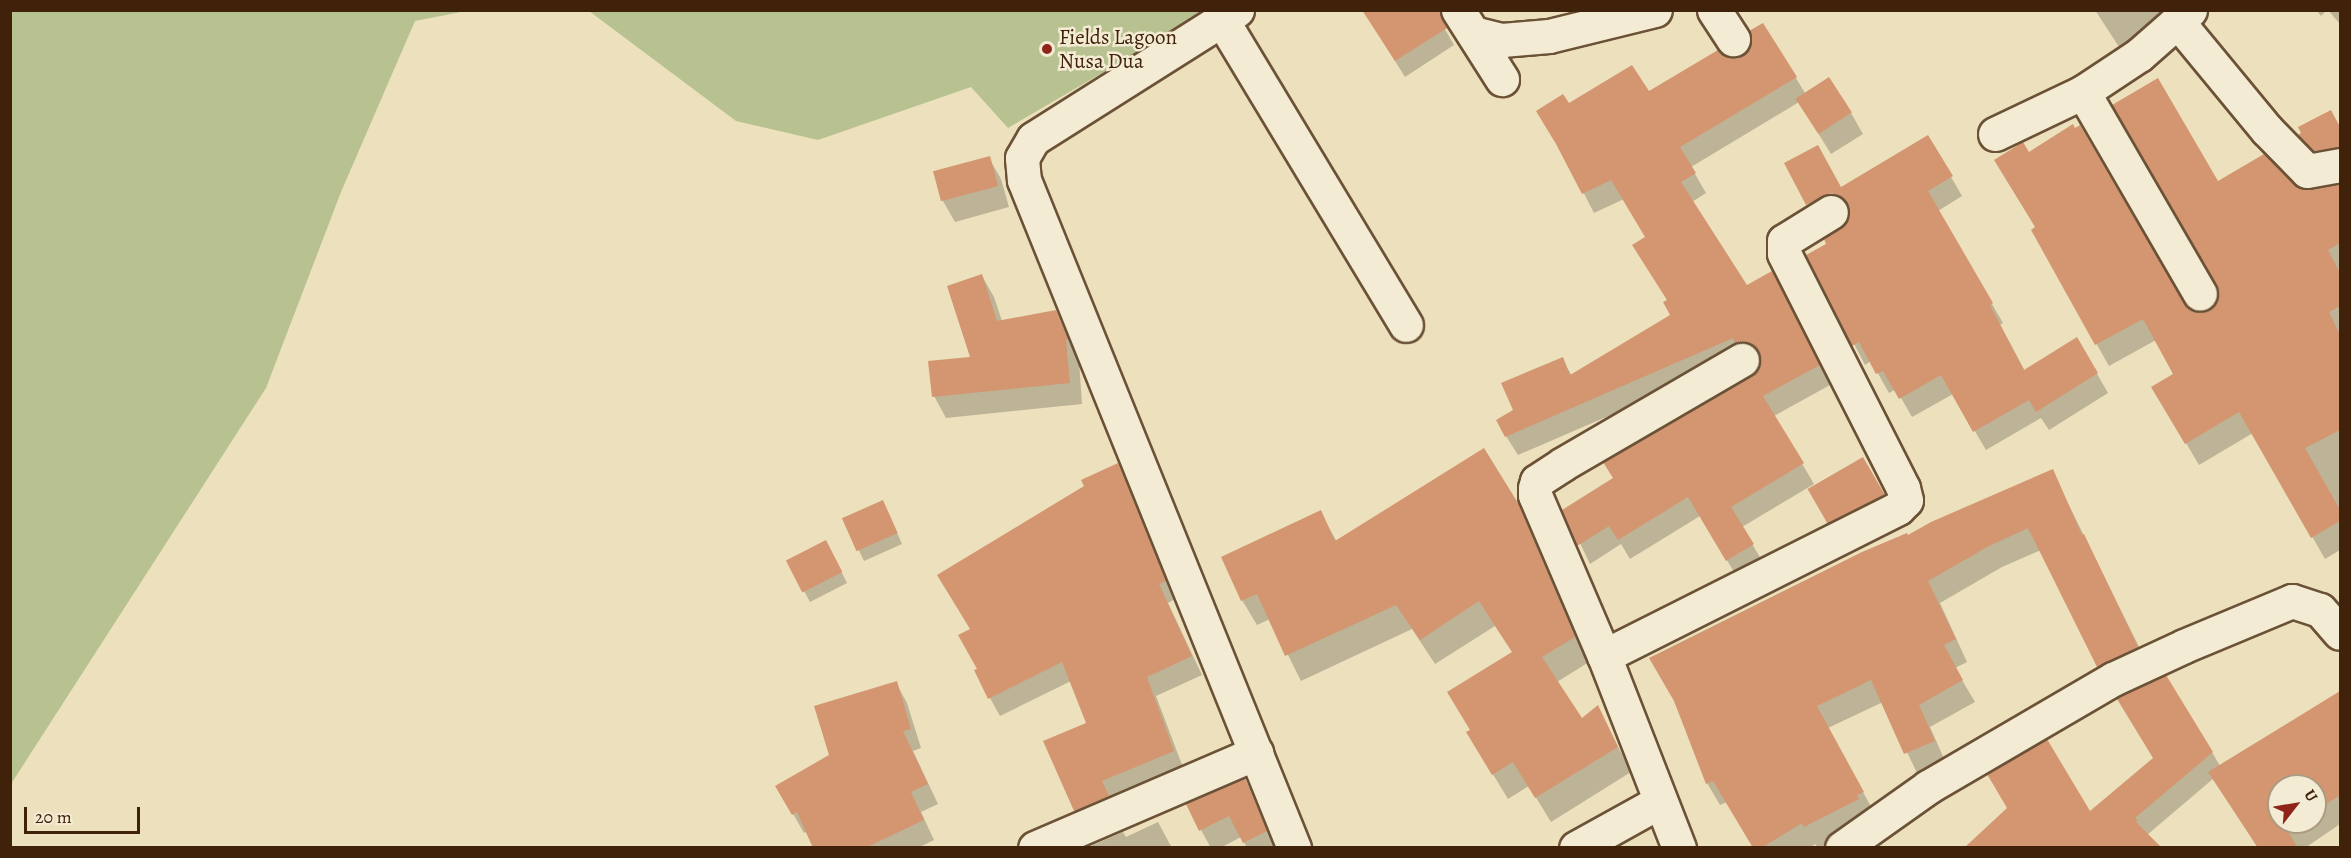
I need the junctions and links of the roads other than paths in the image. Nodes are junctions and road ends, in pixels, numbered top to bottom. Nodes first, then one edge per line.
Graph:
1 (1655, 10) edge
2 (1714, 10) edge
3 (1230, 15) edge
4 (2184, 16) edge
5 (1466, 22) edge
6 (1733, 39) dead end
7 (1502, 79) dead end
8 (2083, 92) junction
9 (1995, 134) dead end
10 (2340, 165) edge
11 (1831, 212) dead end
12 (2200, 294) dead end
13 (1406, 325) dead end
14 (1742, 360) dead end
15 (2340, 633) edge
16 (1604, 656) junction
17 (1256, 753) junction
18 (1659, 802) junction
19 (1035, 848) edge
20 (1294, 848) edge
21 (1576, 848) edge
22 (1678, 848) edge
23 (1842, 848) edge

1 - 5 street
2 - 6 street
3 - 13 street
3 - 17 street
4 - 8 street
4 - 10 street
5 - 7 street
8 - 9 street
8 - 12 street
11 - 16 street
14 - 16 street
15 - 23 street
16 - 18 street
17 - 19 street
17 - 20 street
18 - 21 street
18 - 22 street

